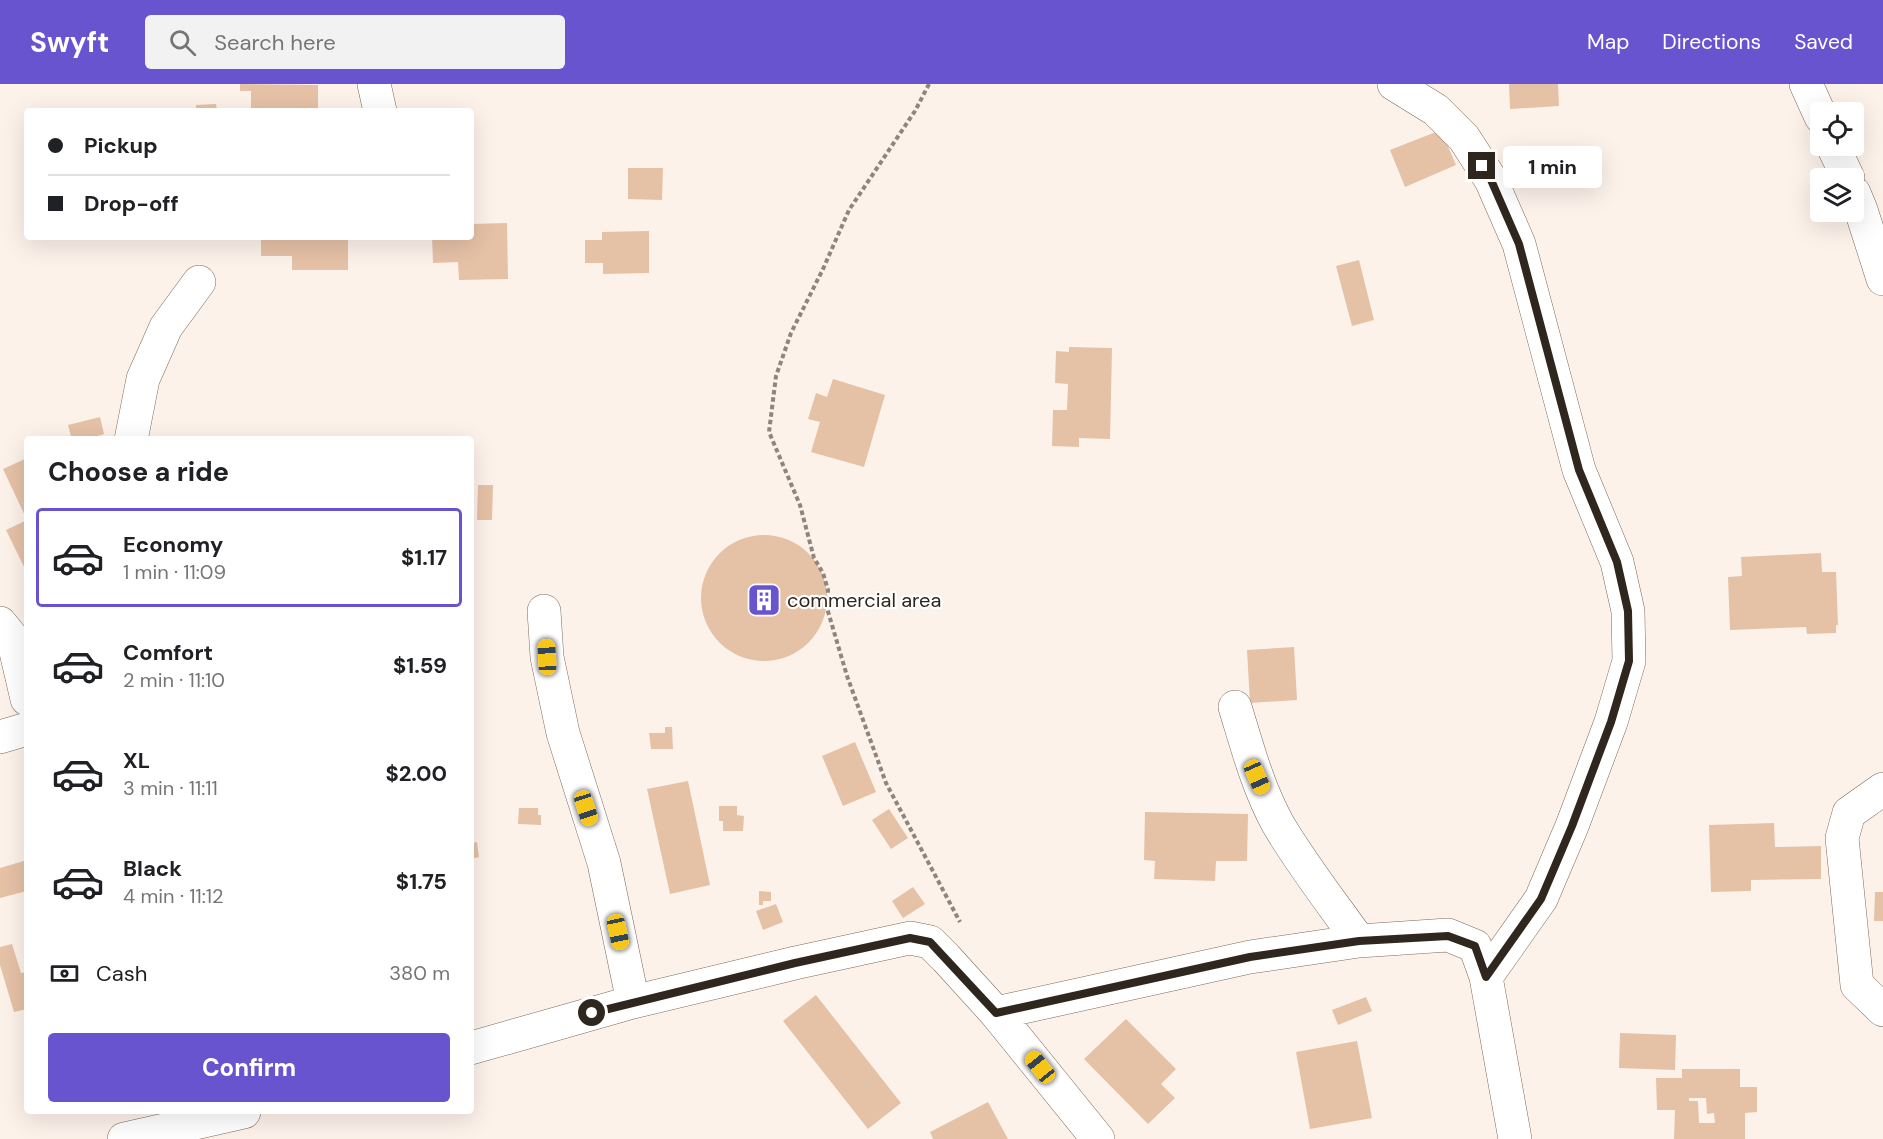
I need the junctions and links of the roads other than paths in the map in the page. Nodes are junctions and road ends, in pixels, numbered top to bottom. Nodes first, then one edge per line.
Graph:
1 (374, 84) edge
2 (1394, 84) edge
3 (1806, 84) edge
4 (1814, 102) edge
5 (379, 108) edge
6 (1864, 219) edge
7 (1883, 279) edge
8 (199, 282) dead end
9 (132, 436) edge
10 (544, 611) dead end
11 (0, 623) edge
12 (24, 686) edge
13 (1235, 707) dead end
14 (24, 730) edge
15 (0, 737) edge
16 (1883, 789) edge
17 (1359, 941) junction
18 (1486, 977) junction
19 (633, 1002) junction
20 (1883, 1011) edge
21 (996, 1013) junction
22 (474, 1046) edge
23 (235, 1114) edge
24 (129, 1138) edge
25 (1098, 1139) edge
26 (1515, 1139) edge

1 - 5 street
2 - 18 street
3 - 4 street
6 - 7 street
8 - 9 street
10 - 19 street
11 - 12 street
13 - 17 street
14 - 15 street
16 - 20 street
17 - 18 street
17 - 21 street
18 - 26 street
19 - 21 street
19 - 22 street
21 - 25 street
23 - 24 street

